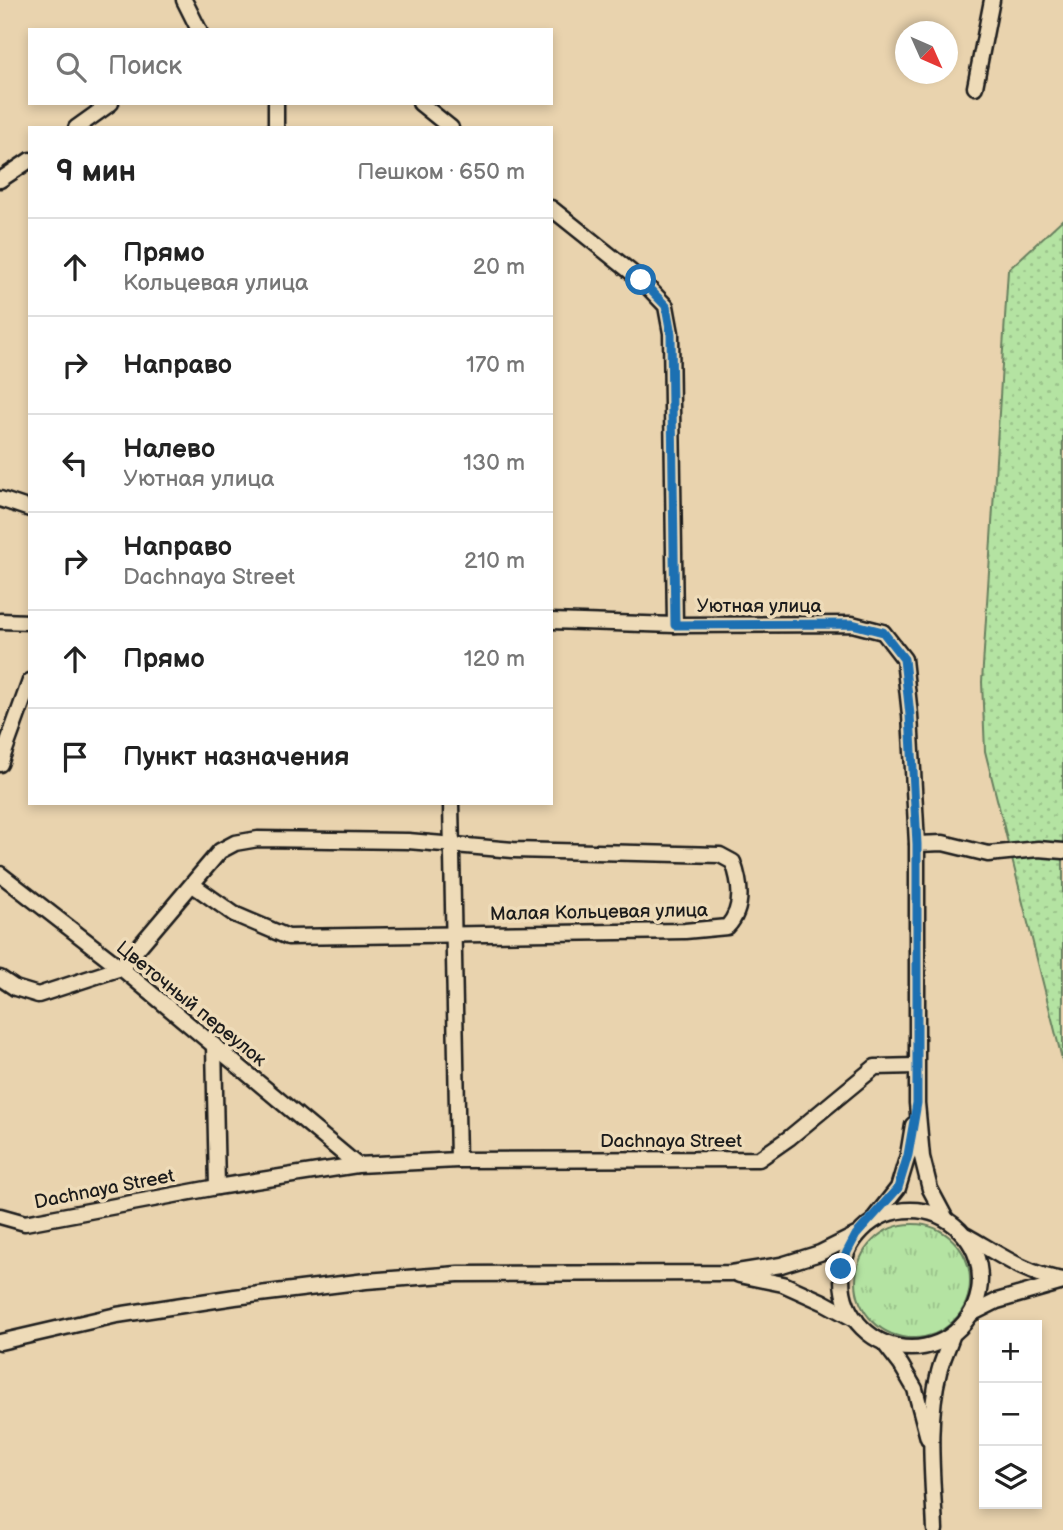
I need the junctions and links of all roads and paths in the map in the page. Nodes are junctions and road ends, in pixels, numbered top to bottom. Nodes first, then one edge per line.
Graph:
1 (184, 0) edge
2 (992, 0) edge
3 (198, 28) edge
4 (975, 87) dead end
5 (108, 105) edge
6 (276, 105) edge
7 (422, 105) edge
8 (79, 126) edge
9 (276, 126) edge
10 (449, 126) edge
11 (28, 161) edge
12 (0, 180) edge
13 (553, 210) edge
14 (0, 499) edge
15 (28, 508) edge
16 (0, 621) edge
17 (553, 621) edge
18 (28, 622) edge
19 (675, 625) junction
20 (28, 687) edge
21 (0, 764) edge
22 (451, 805) edge
23 (452, 843) junction
24 (917, 844) junction
25 (1063, 851) edge
26 (0, 874) edge
27 (193, 885) junction
28 (454, 933) junction
29 (121, 968) junction
30 (0, 978) edge
31 (215, 1045) junction
32 (916, 1066) junction
33 (917, 1103) junction
34 (458, 1160) junction
35 (357, 1165) junction
36 (217, 1187) junction
37 (0, 1216) edge
38 (946, 1219) junction
39 (873, 1220) junction
40 (962, 1233) junction
41 (856, 1235) junction
42 (731, 1273) junction
43 (1063, 1281) edge
44 (973, 1313) junction
45 (856, 1321) junction
46 (952, 1336) junction
47 (0, 1342) edge
48 (883, 1342) junction
49 (932, 1452) junction
50 (935, 1530) edge

1 - 3 street
2 - 4 street
5 - 8 street
6 - 9 street
7 - 10 street
11 - 12 street
13 - 19 street
14 - 15 street
16 - 18 street
17 - 19 street, Уютная улица
19 - 24 street, Уютная улица
20 - 21 street
22 - 23 street
23 - 27 street, Малая Кольцевая улица
23 - 28 street
23 - 28 street, Малая Кольцевая улица
24 - 25 street
24 - 32 street
26 - 29 street, Цветочный переулок
27 - 28 street, Малая Кольцевая улица
27 - 29 street, Малая Кольцевая улица
28 - 34 street
29 - 30 street
29 - 31 street, Цветочный переулок
31 - 35 street, Цветочный переулок
31 - 36 street
32 - 33 street
32 - 34 street, Dachnaya Street
33 - 38 street
33 - 39 street
34 - 35 street, Dachnaya Street
35 - 36 street, Dachnaya Street
36 - 37 street, Dachnaya Street
38 - 39 street
38 - 40 street
39 - 41 street
40 - 43 street
40 - 44 street
41 - 42 street
41 - 45 street
42 - 45 street
42 - 47 street
43 - 44 street
44 - 46 street
45 - 48 street
46 - 48 street
46 - 49 street
48 - 49 street
49 - 50 street

